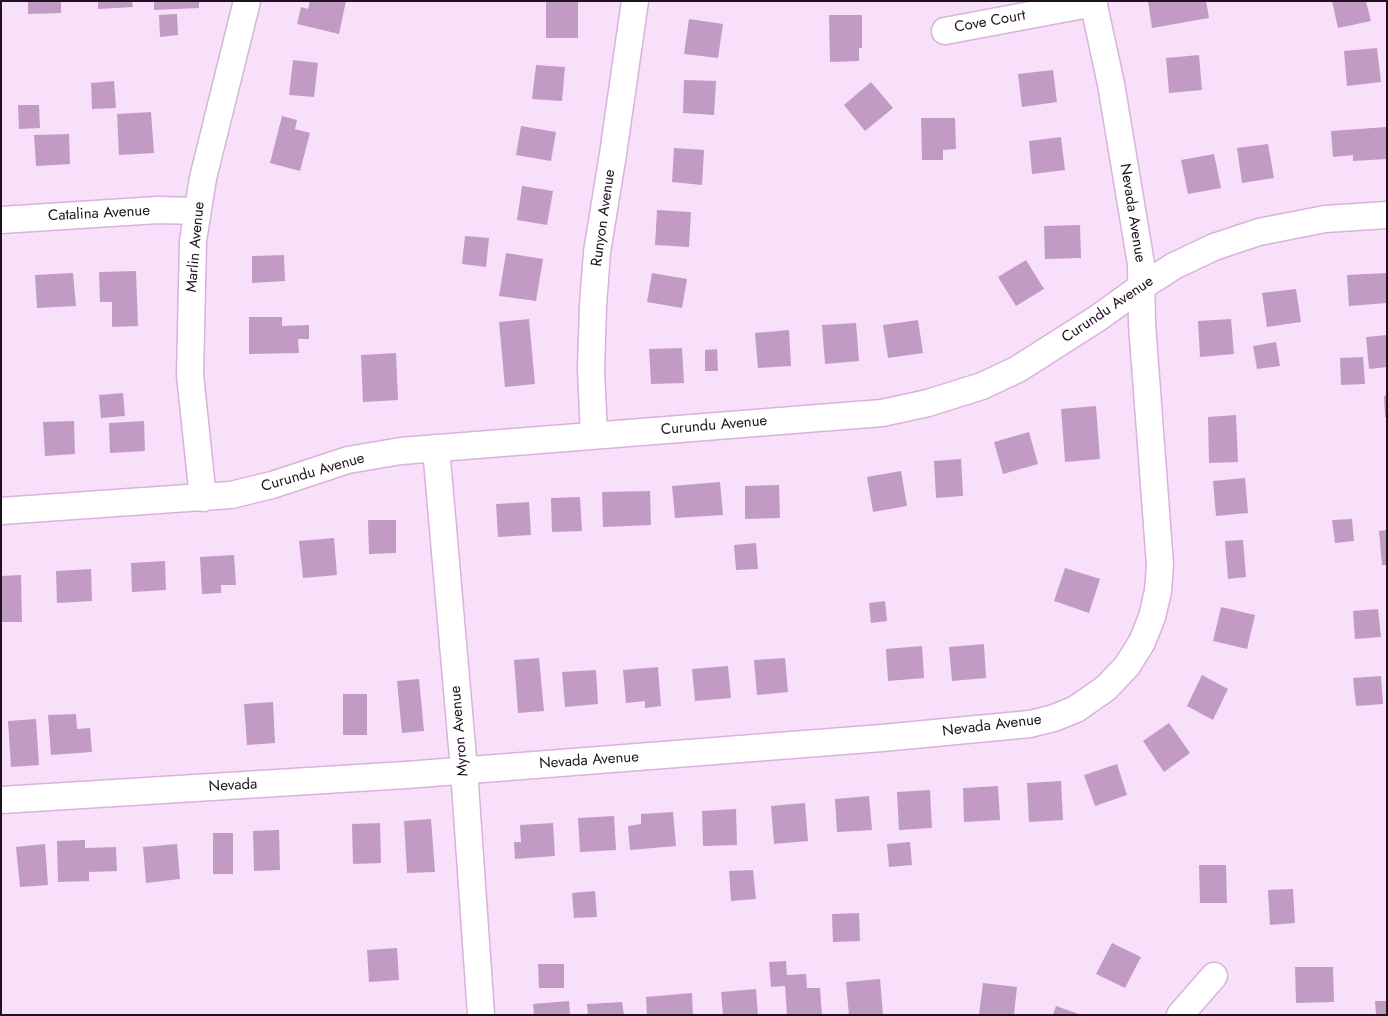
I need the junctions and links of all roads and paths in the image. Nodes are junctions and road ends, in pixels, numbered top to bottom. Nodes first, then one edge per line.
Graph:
1 (247, 1) edge
2 (635, 1) edge
3 (1093, 2) edge
4 (945, 31) dead end
5 (197, 211) junction
6 (1387, 215) edge
7 (1, 220) edge
8 (1141, 287) junction
9 (594, 435) junction
10 (436, 448) junction
11 (203, 498) junction
12 (1, 511) edge
13 (464, 770) junction
14 (1, 800) edge
15 (1214, 976) dead end
16 (481, 1015) edge
17 (1180, 1015) edge

1 - 5 street, Marlin Avenue
2 - 9 street, Runyon Avenue
3 - 4 street, Cove Court
3 - 8 street, Nevada Avenue
5 - 7 street, Catalina Avenue
5 - 11 street, Marlin Avenue
6 - 8 street, Curundu Avenue
8 - 9 street, Curundu Avenue
8 - 13 street, Nevada Avenue
9 - 10 street, Curundu Avenue
10 - 11 street, Curundu Avenue
10 - 13 street, Myron Avenue
11 - 12 street, Curundu Avenue
13 - 14 street, Nevada
13 - 16 street, Myron Avenue
15 - 17 street

